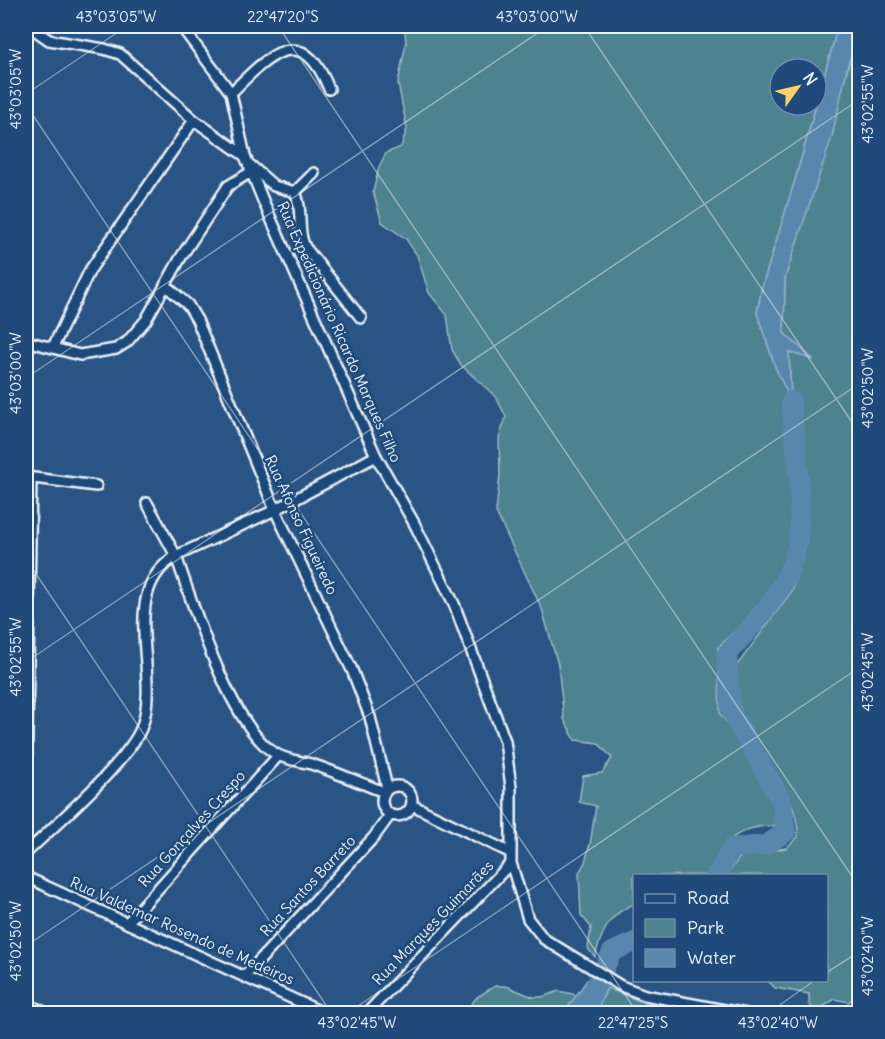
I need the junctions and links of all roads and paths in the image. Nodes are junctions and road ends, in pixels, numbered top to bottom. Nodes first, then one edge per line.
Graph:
1 (29, 26) edge
2 (181, 26) edge
3 (329, 89) dead end
4 (231, 93) junction
5 (194, 120) junction
6 (248, 164) junction
7 (314, 173) dead end
8 (295, 192) junction
9 (165, 285) junction
10 (361, 318) dead end
11 (26, 340) edge
12 (53, 347) junction
13 (376, 456) junction
14 (28, 478) edge
15 (96, 486) dead end
16 (147, 503) dead end
17 (275, 510) junction
18 (176, 556) junction
19 (278, 756) junction
20 (386, 790) junction
21 (26, 800) edge
22 (412, 805) junction
23 (390, 815) junction
24 (26, 853) edge
25 (511, 853) junction
26 (511, 863) junction
27 (26, 877) edge
28 (128, 922) junction
29 (245, 976) junction
30 (26, 1003) edge
31 (48, 1014) edge
32 (326, 1014) edge
33 (366, 1014) edge
34 (746, 1014) edge

1 - 5 street
2 - 4 street, Rua Expedicionário Ricardo Marques Filho
3 - 4 street
4 - 6 street, Rua Expedicionário Ricardo Marques Filho
5 - 6 street
5 - 12 street
6 - 8 street
6 - 9 street
6 - 13 street, Rua Expedicionário Ricardo Marques Filho
7 - 8 street
8 - 10 street
9 - 12 street
9 - 17 street, Rua Afonso Figueiredo
11 - 12 street
13 - 17 street
13 - 25 street, Rua Expedicionário Ricardo Marques Filho
14 - 15 street
14 - 21 street
16 - 18 street
17 - 18 street
17 - 20 street, Rua Afonso Figueiredo
18 - 19 street
18 - 24 street
19 - 20 street
19 - 28 street, Rua Gonçalves Crespo
20 - 22 street
20 - 23 street
22 - 23 street
22 - 25 street
23 - 29 street, Rua Santos Barreto
25 - 26 street, Rua Expedicionário Ricardo Marques Filho
26 - 33 street, Rua Marques Guimarães
26 - 34 street, Rua Marques Guimarães
27 - 28 street, Rua Valdemar Rosendo de Medeiros
28 - 29 street, Rua Valdemar Rosendo de Medeiros
29 - 32 street, Rua Valdemar Rosendo de Medeiros
30 - 31 street

